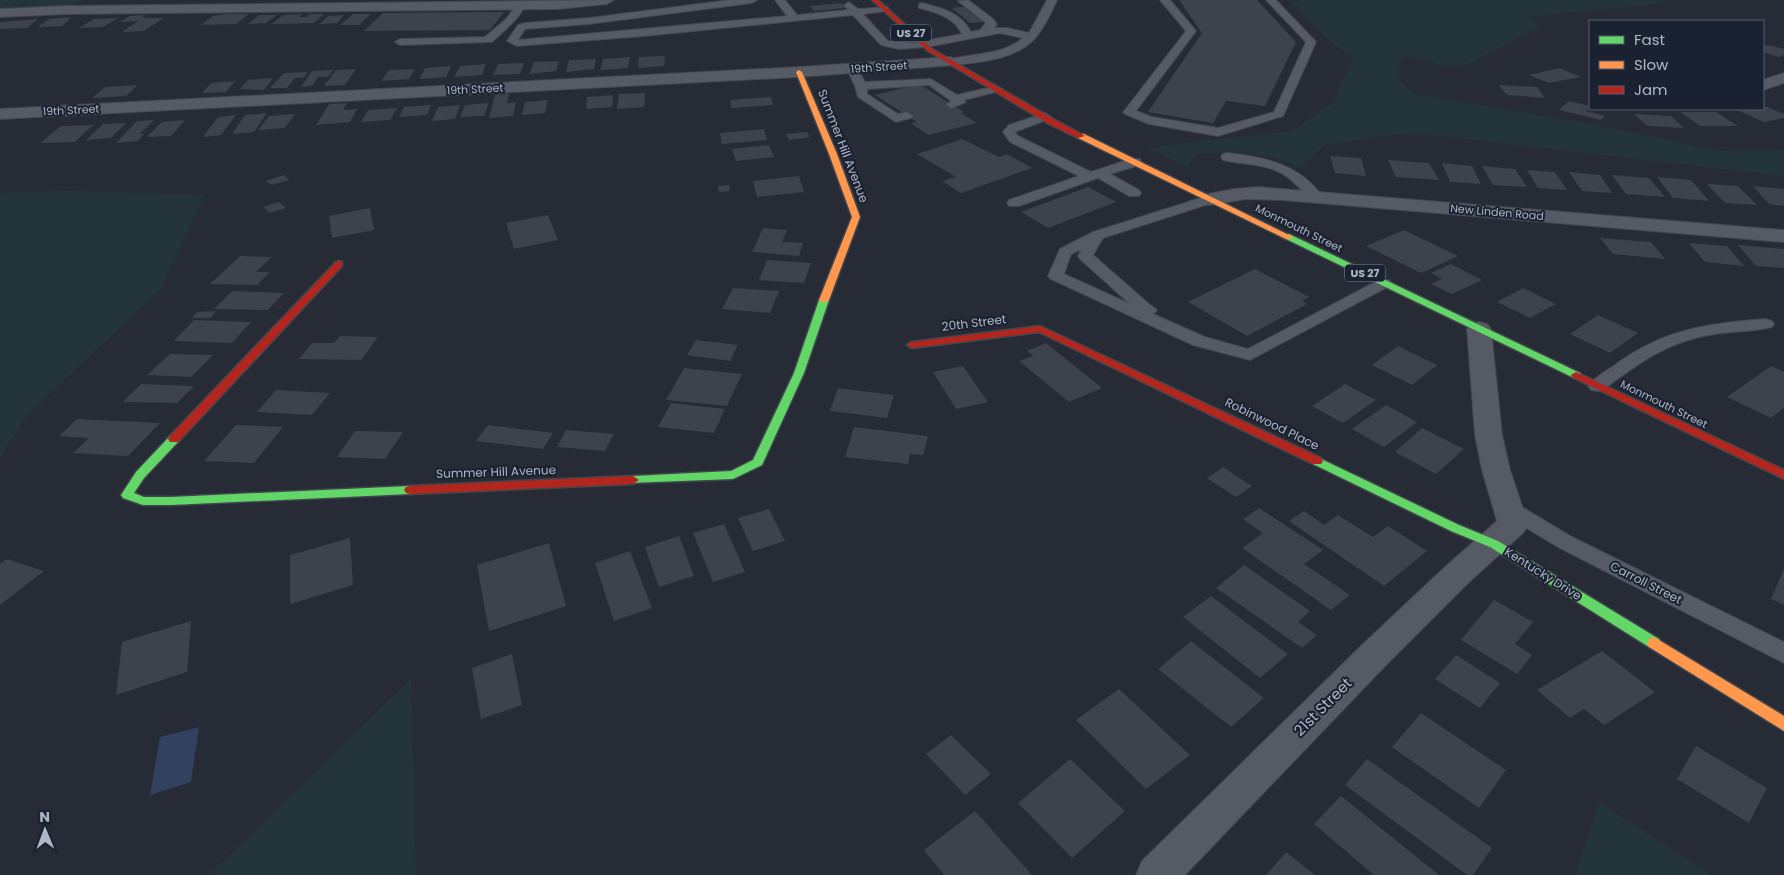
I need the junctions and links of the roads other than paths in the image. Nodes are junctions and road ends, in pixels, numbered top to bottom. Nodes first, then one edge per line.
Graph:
1 (607, 0) edge
2 (752, 0) edge
3 (780, 0) edge
4 (845, 0) edge
5 (875, 0) edge
6 (962, 0) edge
7 (1052, 0) edge
8 (1164, 0) edge
9 (1271, 0) edge
10 (521, 5) junction
11 (922, 6) dead end
12 (885, 9) junction
13 (856, 12) junction
14 (0, 13) edge
15 (794, 18) junction
16 (981, 34) junction
17 (968, 36) junction
18 (1031, 37) junction
19 (400, 42) dead end
20 (922, 44) junction
21 (950, 62) junction
22 (852, 69) junction
23 (799, 72) junction
24 (1784, 78) edge
25 (1764, 85) edge
26 (861, 86) junction
27 (996, 89) junction
28 (0, 114) edge
29 (907, 116) dead end
30 (1045, 118) junction
31 (1227, 157) dead end
32 (1135, 162) junction
33 (1095, 176) junction
34 (1134, 193) dead end
35 (1316, 197) junction
36 (1210, 198) junction
37 (1014, 203) dead end
38 (1098, 235) junction
39 (1784, 236) edge
40 (339, 264) dead end
41 (1384, 283) junction
42 (1337, 308) junction
43 (1766, 324) dead end
44 (1040, 329) joint
45 (1479, 329) junction
46 (912, 345) dead end
47 (1597, 386) junction
48 (1784, 476) edge
49 (1510, 509) junction
50 (1494, 544) junction
51 (1784, 653) edge
52 (1783, 723) edge
53 (1157, 875) edge

1 - 10 street
2 - 15 lane
3 - 15 lane
4 - 13 lane
5 - 12 street, Monmouth Street / US 27
6 - 16 lane
7 - 18 lane
8 - 9 lane
10 - 14 street
10 - 19 lane
11 - 17 lane
12 - 13 lane
12 - 20 street, Monmouth Street / US 27
13 - 15 lane
13 - 20 lane
16 - 17 lane
16 - 18 lane
17 - 20 lane
18 - 21 lane
20 - 21 street, Monmouth Street / US 27
21 - 22 street, 19th Street
21 - 27 street, Monmouth Street / US 27
22 - 23 street, 19th Street
22 - 26 lane
23 - 28 street, 19th Street
23 - 40 street, Summer Hill Avenue
24 - 25 street
26 - 27 lane
26 - 29 lane
27 - 30 street, Monmouth Street / US 27
30 - 32 street, Monmouth Street / US 27
30 - 33 lane
31 - 35 lane
32 - 33 lane
32 - 36 street, Monmouth Street / US 27
33 - 34 lane
33 - 37 lane
35 - 36 street, New Linden Road
35 - 39 street, New Linden Road
36 - 38 lane
36 - 41 street, Monmouth Street / US 27
38 - 42 lane
38 - 42 lane
41 - 42 lane
41 - 45 street, Monmouth Street / US 27
43 - 47 lane
44 - 46 street, 20th Street
44 - 50 street, Robinwood Place
45 - 47 street, Monmouth Street / US 27
45 - 49 street, Kentucky Drive
47 - 48 street, Monmouth Street / US 27
49 - 50 street, Kentucky Drive
49 - 51 lane, Carroll Street
50 - 52 street, Kentucky Drive
50 - 53 street, 21st Street

